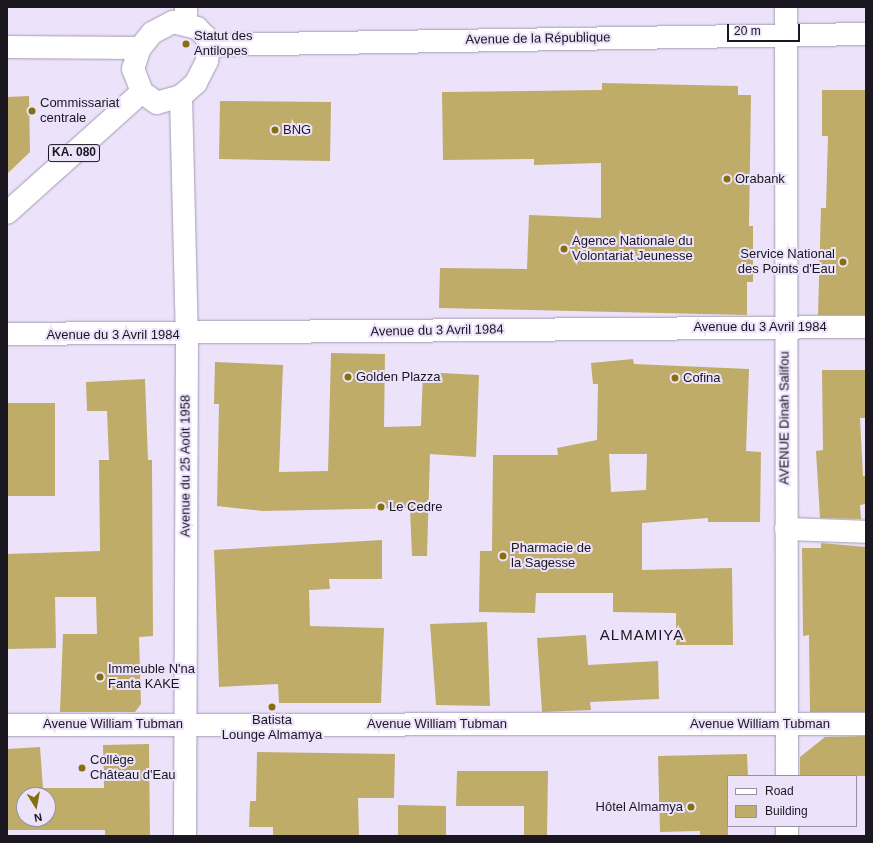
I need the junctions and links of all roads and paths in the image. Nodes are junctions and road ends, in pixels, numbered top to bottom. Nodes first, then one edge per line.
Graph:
1 (786, 7) edge
2 (186, 15) edge
3 (866, 34) edge
4 (786, 36) junction
5 (210, 45) junction
6 (7, 46) edge
7 (140, 48) junction
8 (142, 92) junction
9 (181, 96) junction
10 (7, 213) edge
11 (785, 326) junction
12 (866, 327) edge
13 (7, 334) edge
14 (187, 335) junction
15 (786, 529) junction
16 (866, 532) edge
17 (7, 724) edge
18 (185, 724) junction
19 (788, 724) junction
20 (866, 724) edge
21 (788, 775) edge
22 (185, 836) edge

1 - 4 street, AVENUE Dinah Salifou
2 - 5 street
2 - 7 street
3 - 4 street, Avenue de la République
4 - 5 street, Avenue de la République
4 - 11 street, AVENUE Dinah Salifou
5 - 9 street
6 - 7 street
7 - 8 street
8 - 9 street
8 - 10 street, KA. 080
9 - 14 street, Avenue du 25 Août 1958
11 - 12 street, Avenue du 3 Avril 1984
11 - 14 street, Avenue du 3 Avril 1984
11 - 15 street, AVENUE Dinah Salifou
13 - 14 street, Avenue du 3 Avril 1984
14 - 18 street, Avenue du 25 Août 1958
15 - 16 street
15 - 19 street, AVENUE Dinah Salifou
17 - 18 street, Avenue William Tubman
18 - 19 street, Avenue William Tubman
18 - 22 street, Avenue du 25 Août 1958
19 - 20 street, Avenue William Tubman
19 - 21 street, AVENUE Dinah Salifou

